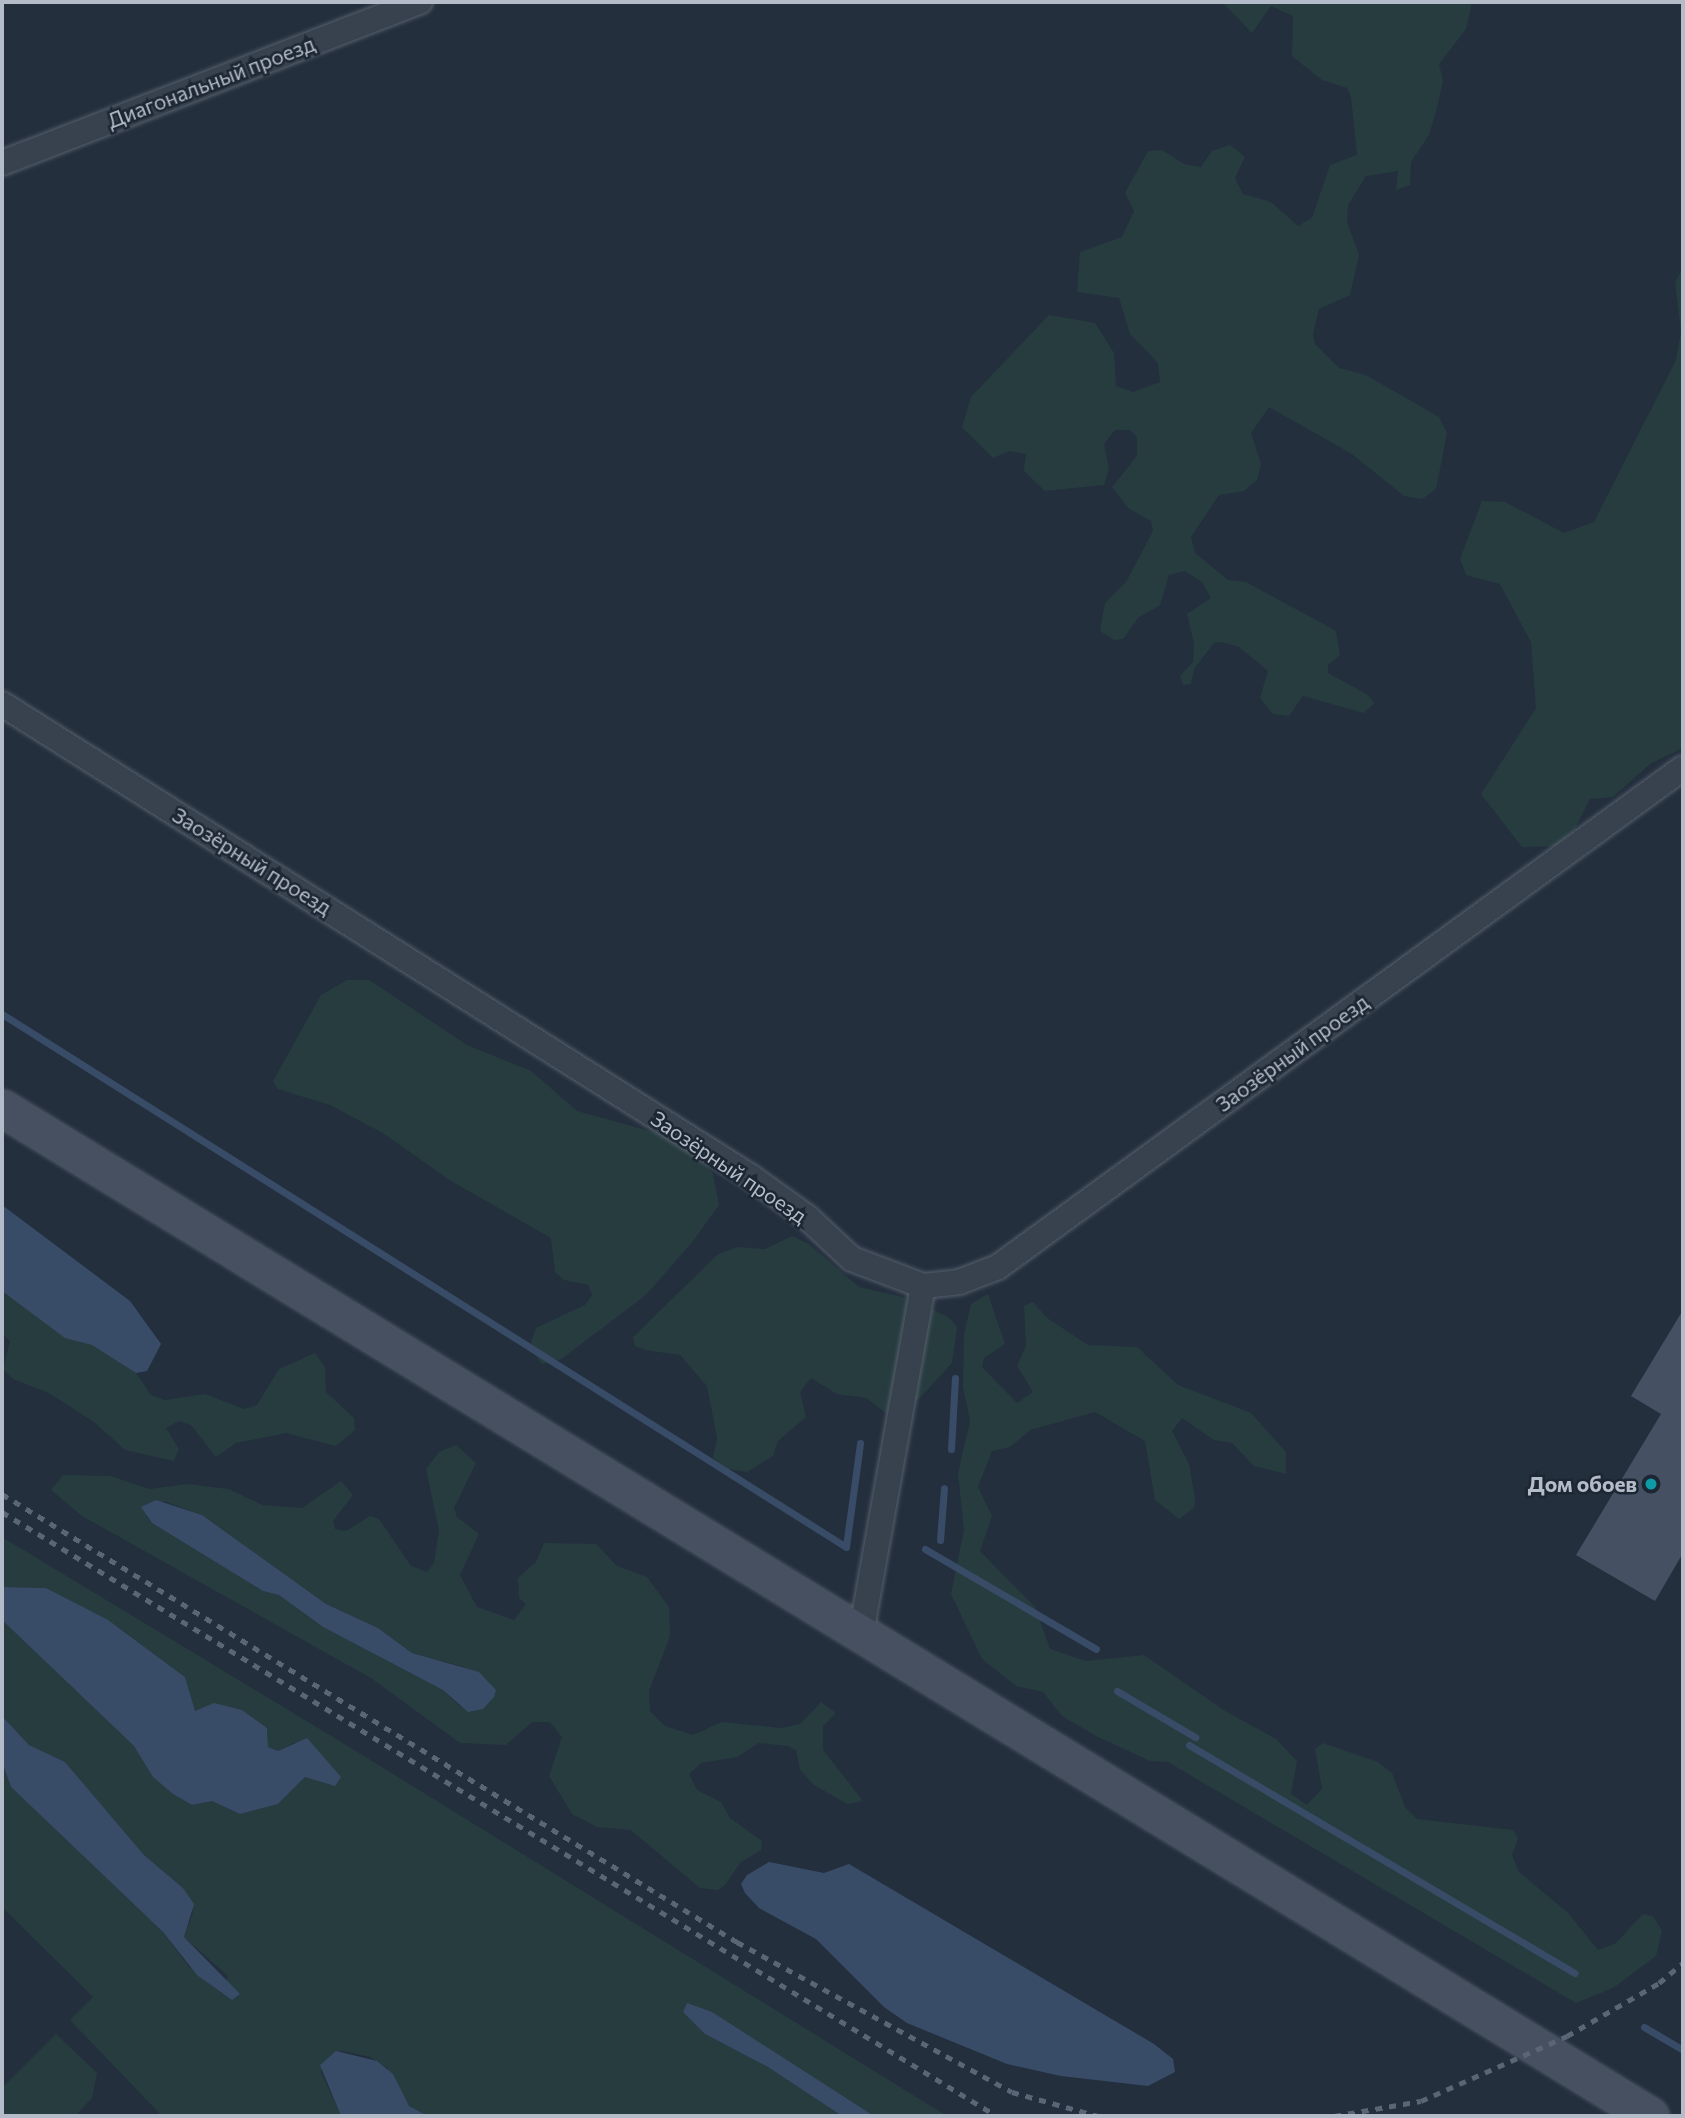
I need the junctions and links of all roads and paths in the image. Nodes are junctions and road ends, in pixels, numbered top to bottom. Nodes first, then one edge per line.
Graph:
1 (420, 2) edge
2 (2, 163) edge
3 (2, 704) edge
4 (1683, 768) edge
5 (2, 1108) edge
6 (923, 1286) junction
7 (862, 1634) junction
8 (1650, 2116) edge

1 - 2 street, Диагональный проезд
3 - 6 street, Заозёрный проезд
4 - 6 street, Заозёрный проезд
5 - 7 main road
6 - 7 street
7 - 8 main road

